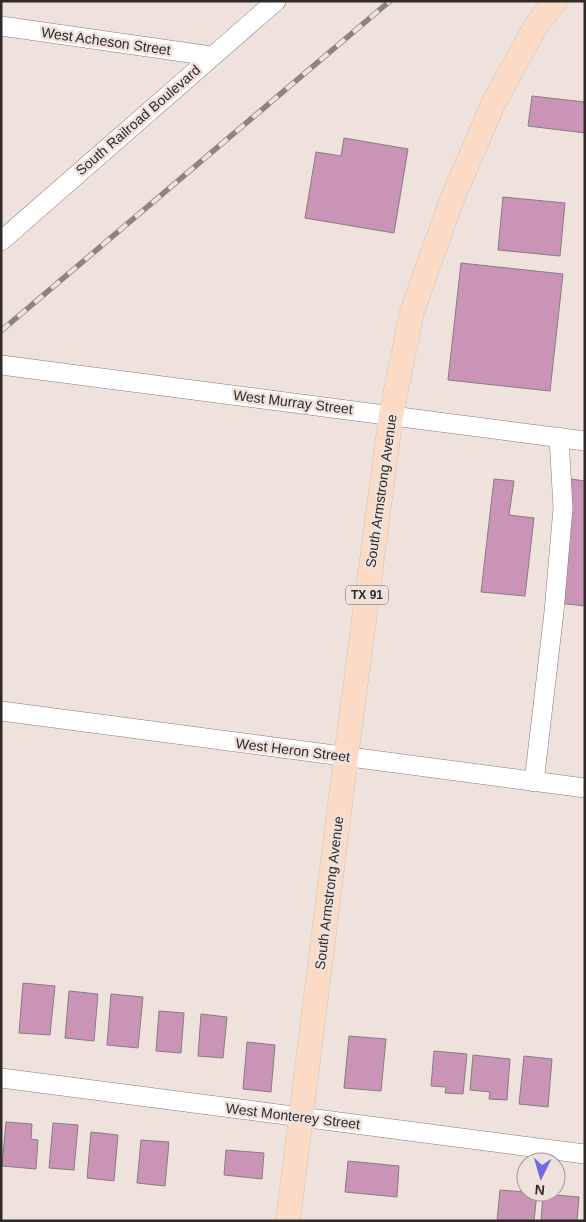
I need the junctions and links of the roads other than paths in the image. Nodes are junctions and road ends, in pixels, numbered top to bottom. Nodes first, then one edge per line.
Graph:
1 (276, 1) edge
2 (555, 1) edge
3 (1, 26) edge
4 (211, 56) junction
5 (1, 241) edge
6 (1, 365) edge
7 (391, 414) junction
8 (559, 437) junction
9 (585, 441) edge
10 (1, 711) edge
11 (346, 756) junction
12 (534, 782) junction
13 (585, 788) edge
14 (1, 1078) edge
15 (301, 1117) junction
16 (585, 1154) edge
17 (288, 1221) edge

1 - 4 street, South Railroad Boulevard
2 - 7 main road, South Armstrong Avenue / TX 91
3 - 4 street, West Acheson Street
4 - 5 street, South Railroad Boulevard
6 - 7 street, West Murray Street
7 - 8 street, West Murray Street
7 - 11 main road, South Armstrong Avenue / TX 91
8 - 9 street, West Murray Street
8 - 12 street
10 - 11 street, West Heron Street
11 - 12 street, West Heron Street
11 - 15 main road, South Armstrong Avenue / TX 91
12 - 13 street, West Heron Street
14 - 15 street, West Monterey Street
15 - 16 street, West Monterey Street
15 - 17 main road, South Armstrong Avenue / TX 91

